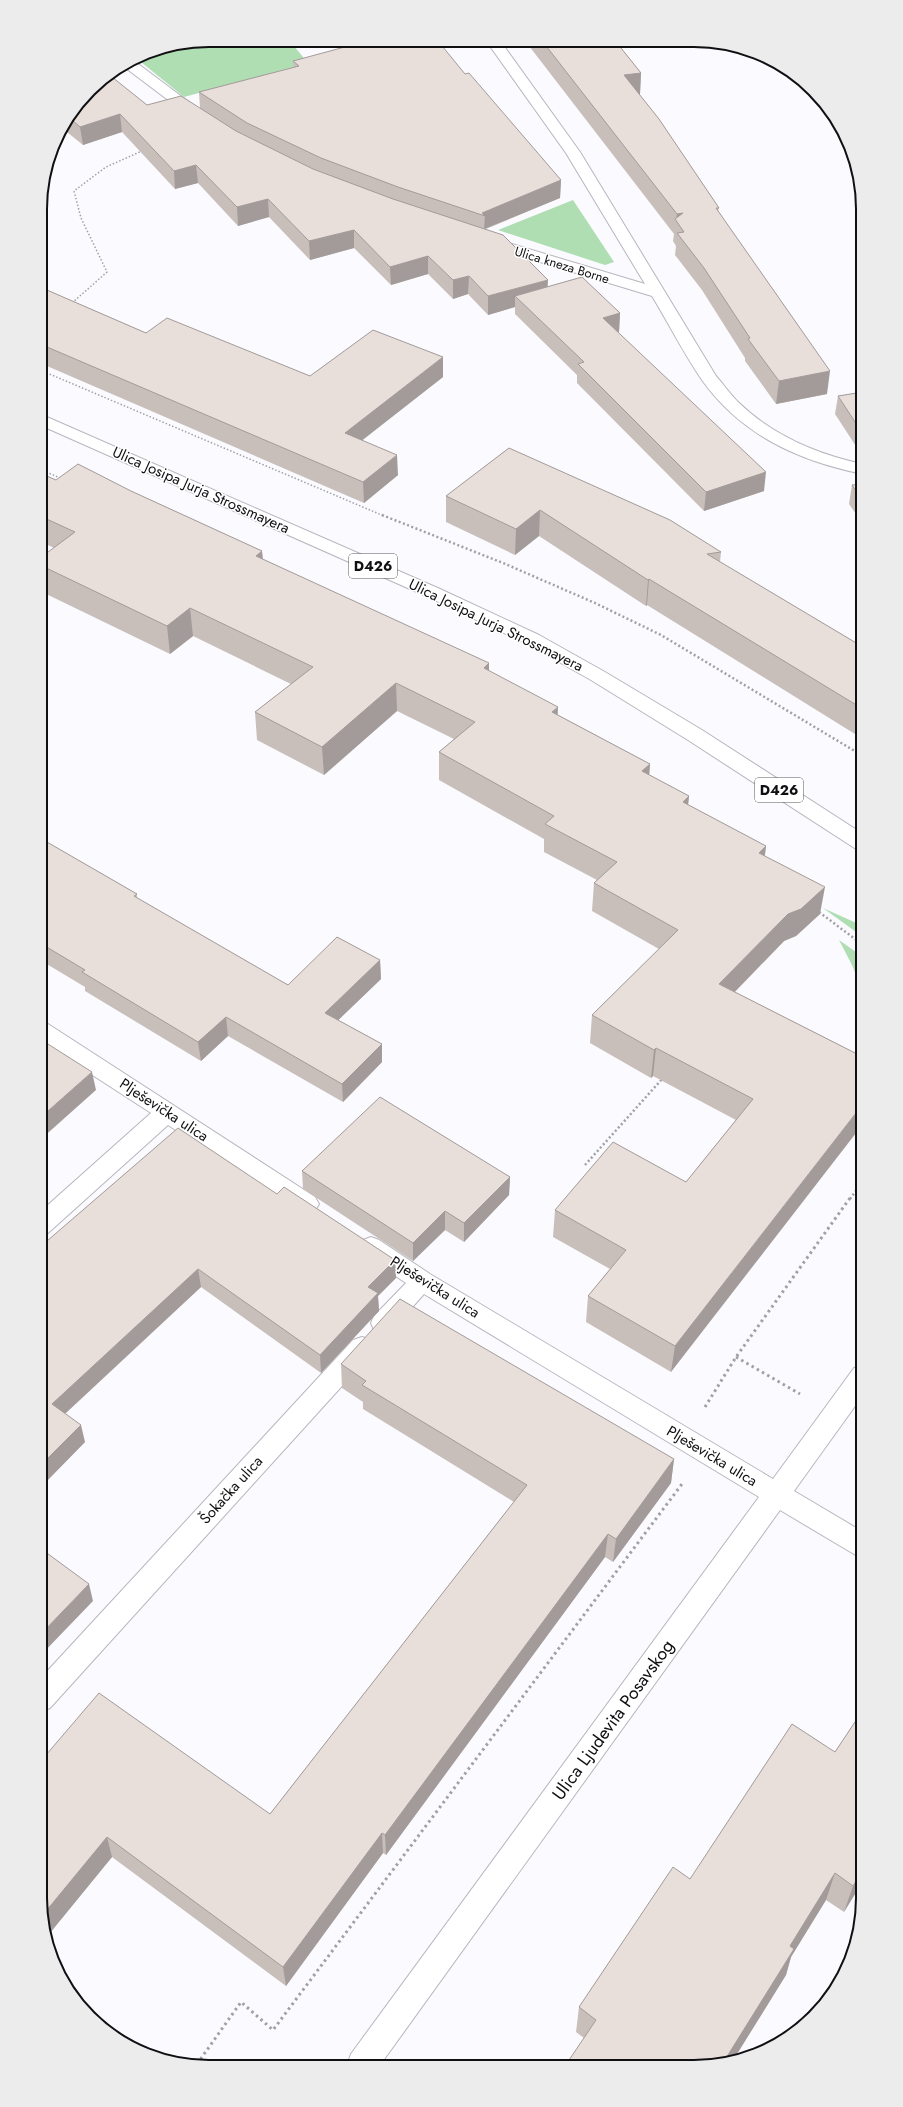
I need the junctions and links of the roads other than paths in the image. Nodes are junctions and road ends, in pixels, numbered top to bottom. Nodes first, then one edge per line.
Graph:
1 (498, 47) edge
2 (133, 66) edge
3 (206, 121) edge
4 (475, 237) edge
5 (657, 293) junction
6 (47, 422) edge
7 (856, 467) edge
8 (856, 839) edge
9 (47, 1035) edge
10 (167, 1112) junction
11 (324, 1216) edge
12 (47, 1220) edge
13 (350, 1233) edge
14 (422, 1281) junction
15 (856, 1385) edge
16 (776, 1495) junction
17 (856, 1542) edge
18 (47, 1691) edge
19 (366, 2060) edge

1 - 5 street
2 - 3 street
4 - 5 street, Ulica kneza Borne
5 - 7 street
6 - 8 street, Ulica Josipa Jurja Strossmayera / D426
9 - 10 street, Plješevička ulica
10 - 11 street, Plješevička ulica
10 - 12 street
13 - 14 street, Plješevička ulica
14 - 16 street, Plješevička ulica
14 - 18 street, Šokačka ulica
15 - 16 street, Ulica Ljudevita Posavskog
16 - 17 street, Plješevička ulica
16 - 19 street, Ulica Ljudevita Posavskog

